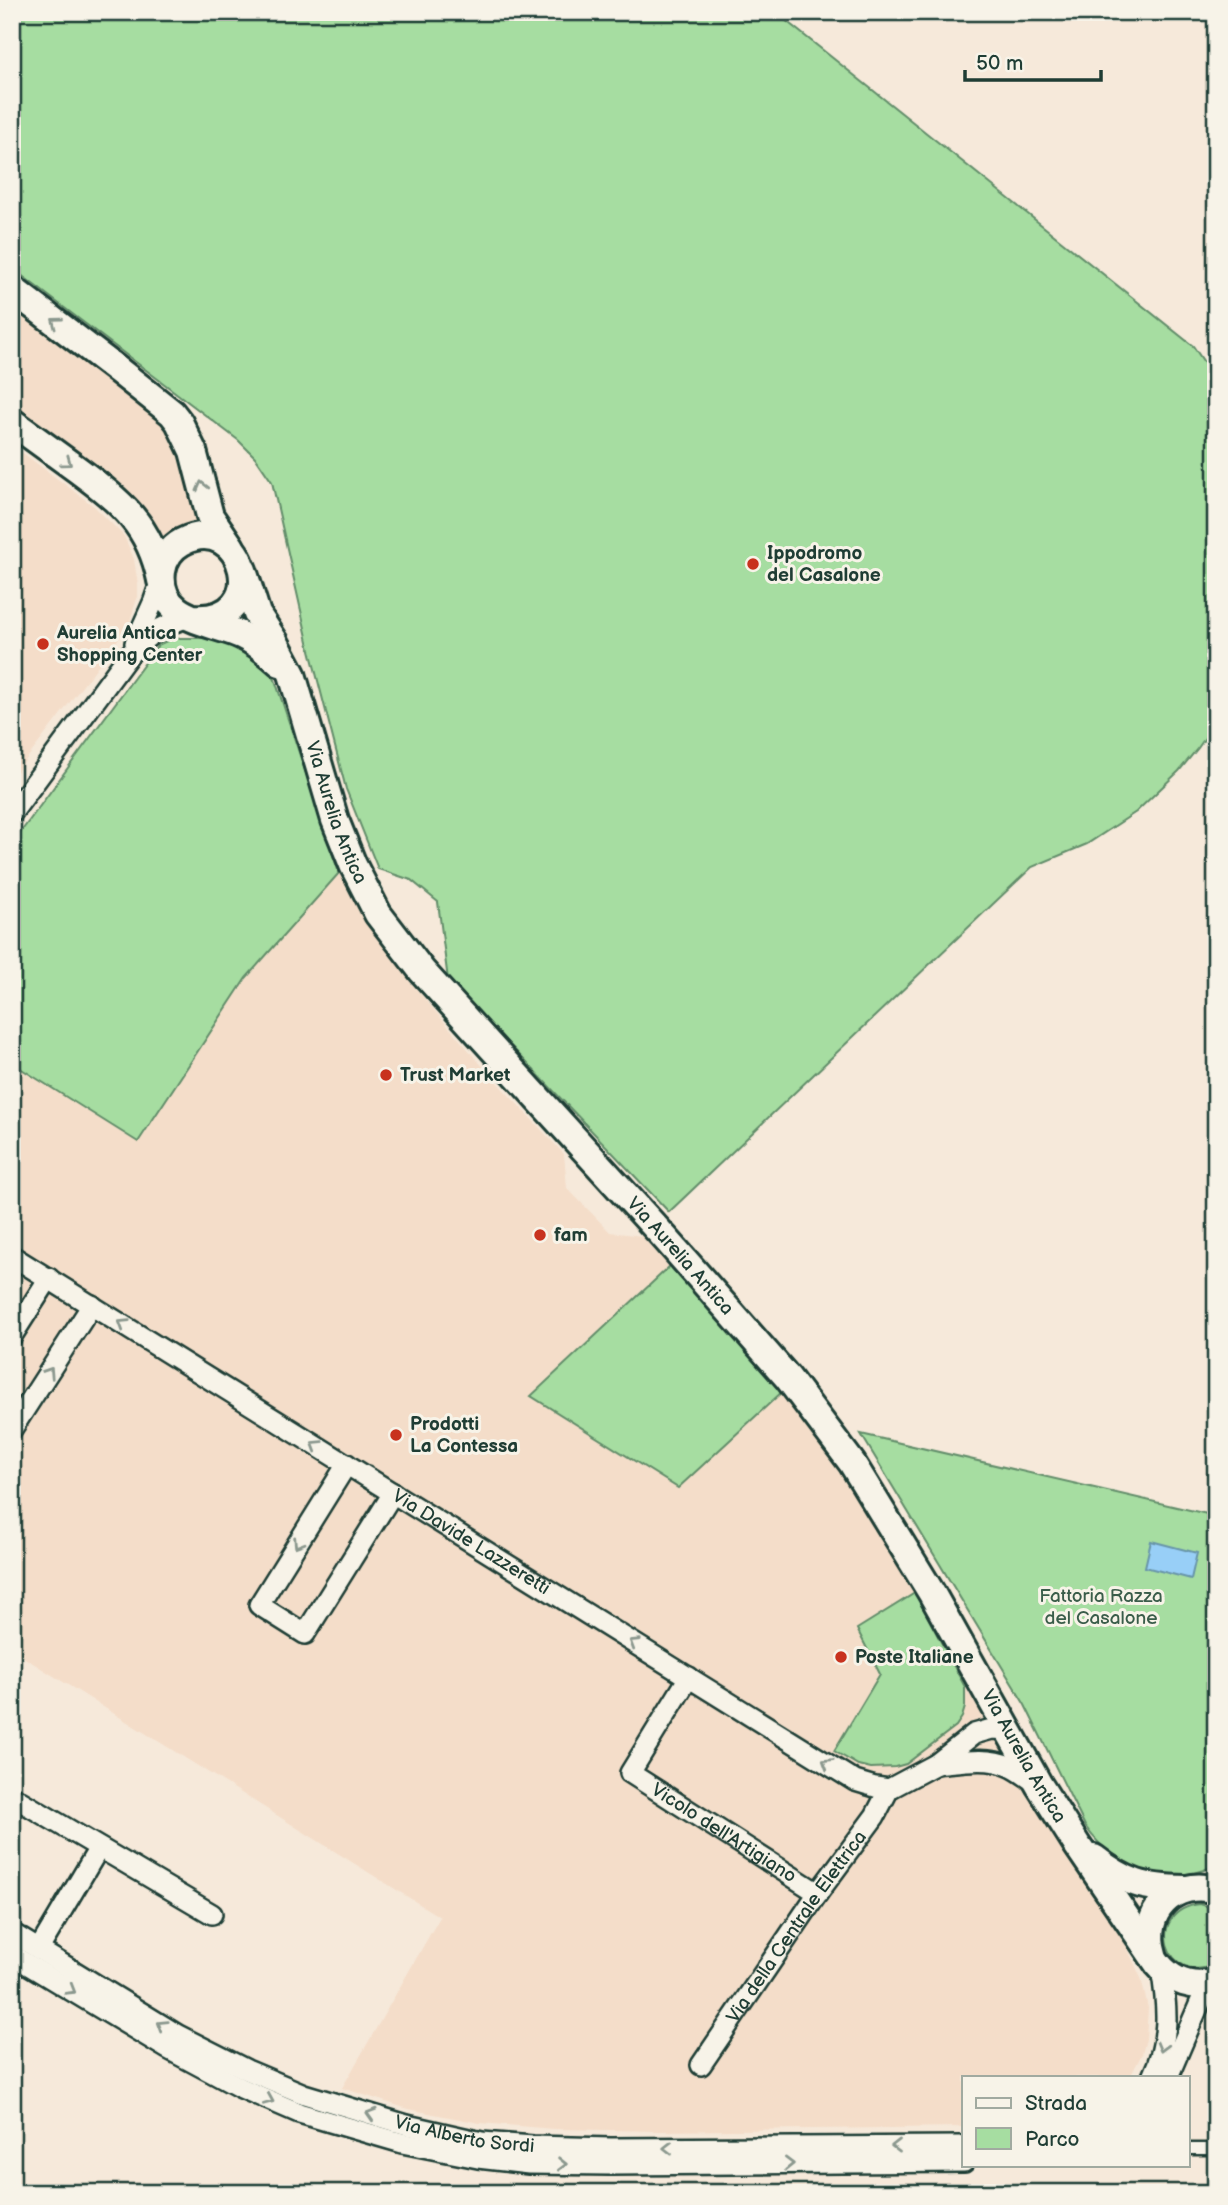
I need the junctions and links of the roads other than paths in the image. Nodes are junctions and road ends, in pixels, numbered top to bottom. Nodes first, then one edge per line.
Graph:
1 (12, 289) edge
2 (12, 422) edge
3 (231, 547) junction
4 (243, 570) junction
5 (161, 580) junction
6 (191, 618) junction
7 (128, 656) junction
8 (292, 674) junction
9 (12, 813) edge
10 (12, 1256) edge
11 (49, 1278) junction
12 (92, 1305) junction
13 (12, 1336) edge
14 (12, 1429) edge
15 (347, 1464) junction
16 (393, 1493) junction
17 (689, 1677) junction
18 (990, 1696) junction
19 (1009, 1730) junction
20 (974, 1734) junction
21 (976, 1760) junction
22 (936, 1764) junction
23 (1039, 1785) junction
24 (889, 1788) junction
25 (12, 1796) edge
26 (1077, 1845) junction
27 (99, 1848) junction
28 (1205, 1887) edge
29 (818, 1892) junction
30 (212, 1914) dead end
31 (12, 1933) edge
32 (39, 1949) junction
33 (12, 1955) edge
34 (1157, 1961) junction
35 (1214, 1983) edge
36 (701, 2065) dead end
37 (1152, 2076) edge
38 (1168, 2076) edge
39 (962, 2146) edge
40 (1190, 2149) edge
41 (1216, 2149) edge
42 (962, 2162) edge

3 -> 1 street, Via Aurelia Antica
2 -> 5 street
3 - 4 street, Via Aurelia Antica
3 - 5 street
4 - 6 street
4 - 8 street, Via Aurelia Antica
5 - 6 street
5 - 7 street
6 - 7 street
6 - 8 street
7 - 9 street
8 - 18 street, Via Aurelia Antica
10 - 11 street, Via Davide Lazzeretti
11 - 12 street, Via Davide Lazzeretti
11 - 13 street
14 -> 12 street
15 -> 12 street, Via Davide Lazzeretti
15 - 16 street, Via Davide Lazzeretti
15 -> 16 street
17 -> 16 street, Via Davide Lazzeretti
24 -> 17 street, Via Davide Lazzeretti
17 - 29 street, Vicolo dell'Artigiano
18 - 19 street, Via Aurelia Antica
18 - 20 street
19 - 20 street
19 - 21 street
19 - 23 street, Via Aurelia Antica
20 - 22 street
21 - 22 street
21 - 23 street
22 - 24 street
23 - 26 street, Via Aurelia Antica
24 - 29 street, Via della Centrale Elettrica
25 - 27 street
26 - 28 street, Via Aurelia Antica
26 - 34 street, Via Aurelia Antica
27 - 30 street
27 - 32 street
28 - 34 street, Via Aurelia Antica
29 - 36 street, Via della Centrale Elettrica
31 - 32 street, Via Alberto Sordi
39 -> 32 street, Via Alberto Sordi
33 -> 42 street, Via Alberto Sordi
34 - 35 street, Via Aurelia Antica
34 -> 37 street
35 - 38 street
40 - 41 lane

